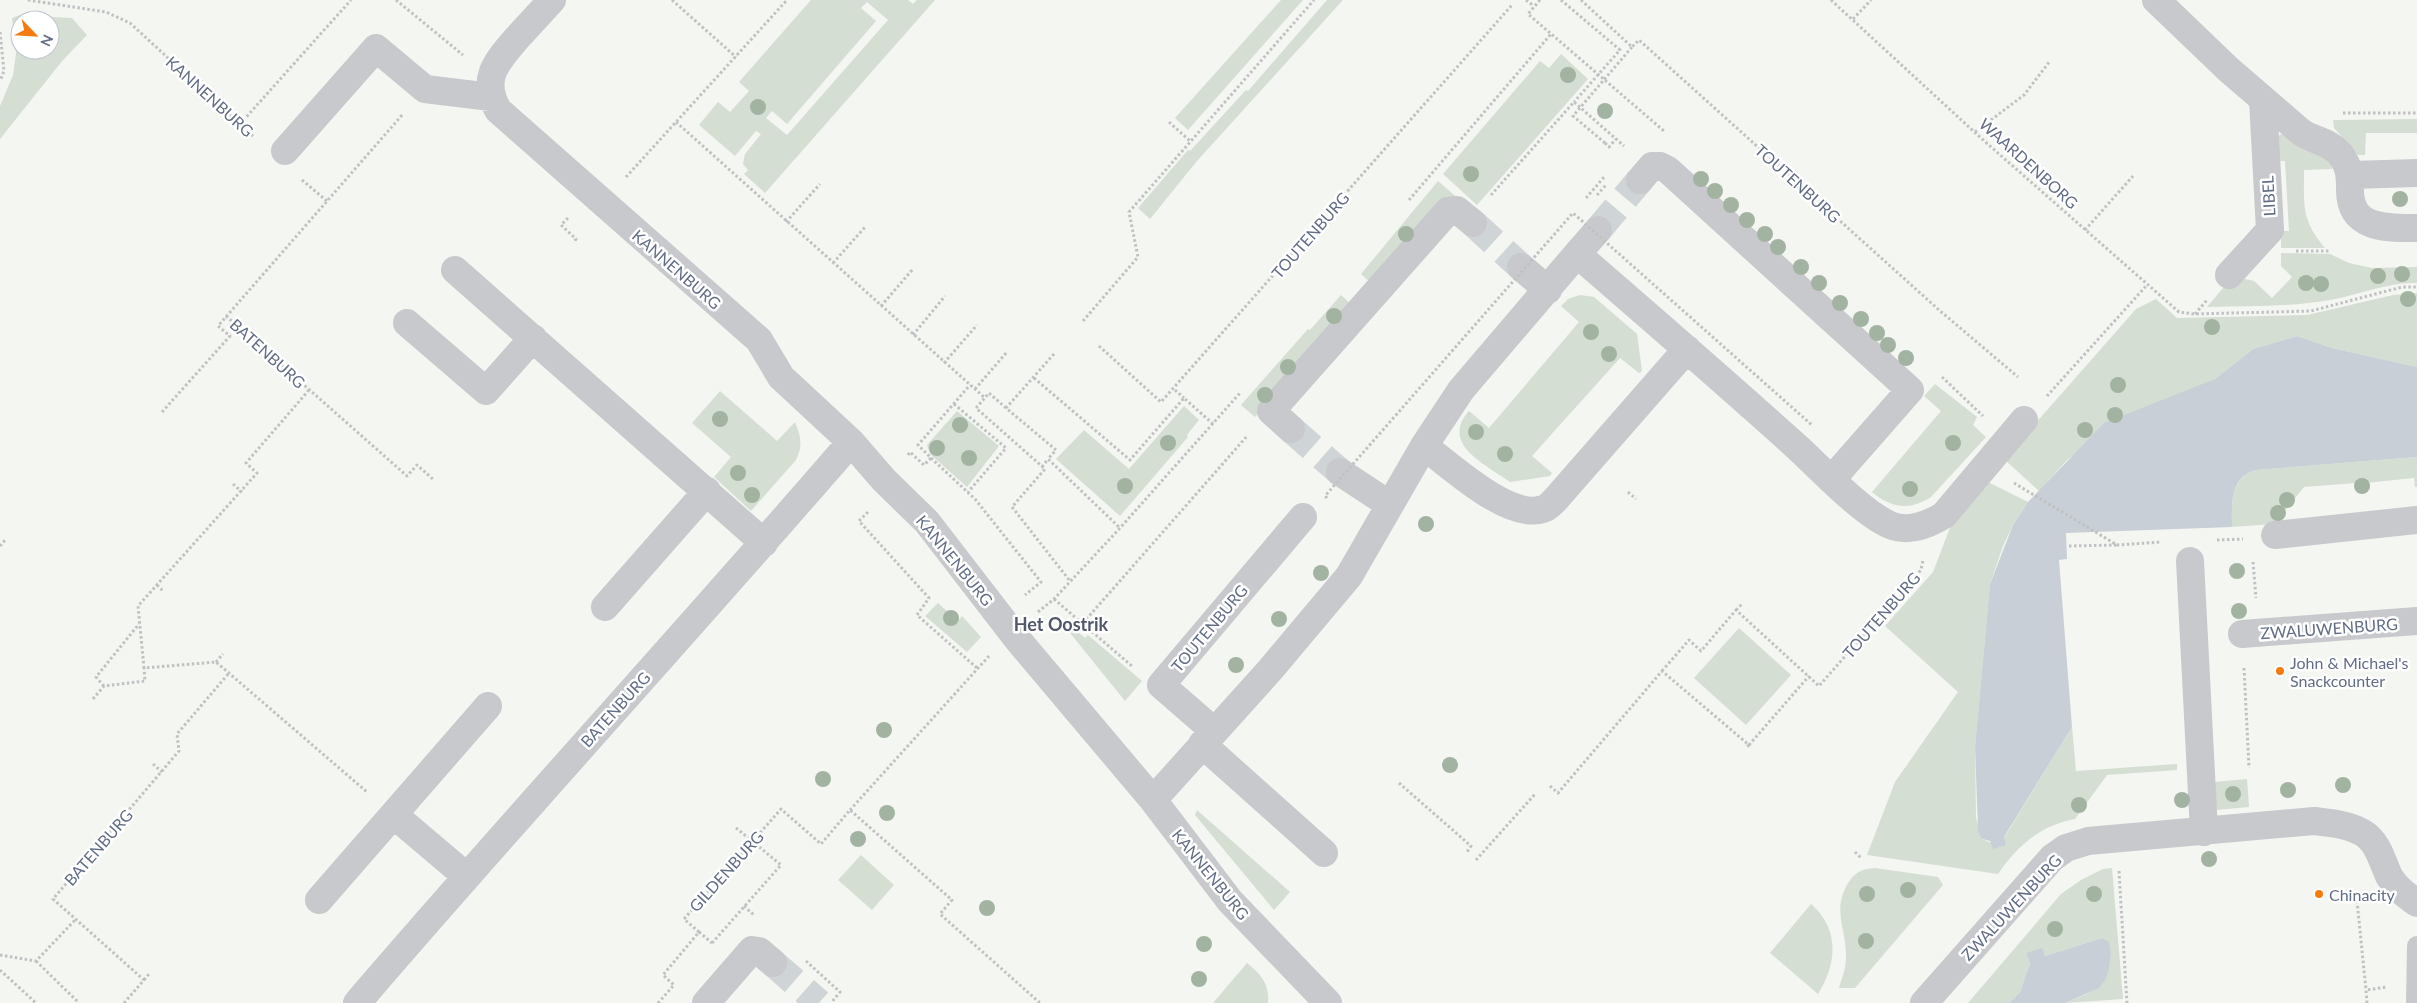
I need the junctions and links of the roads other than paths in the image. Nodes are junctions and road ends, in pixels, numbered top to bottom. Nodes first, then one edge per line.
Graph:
1 (552, 0) edge
2 (2156, 0) edge
3 (491, 88) junction
4 (2263, 100) junction
5 (285, 151) road end
6 (2417, 173) edge
7 (2351, 175) junction
8 (1640, 180) tunnel mouth
9 (1471, 221) tunnel mouth
10 (2417, 228) edge
11 (1598, 230) tunnel mouth
12 (1577, 254) junction
13 (1521, 268) tunnel mouth
14 (455, 270) dead end
15 (2229, 276) dead end
16 (1548, 290) junction
17 (407, 324) dead end
18 (533, 338) junction
19 (1687, 349) junction
20 (2024, 420) road end
21 (1291, 429) tunnel mouth
22 (851, 442) junction
23 (1424, 446) junction
24 (1340, 472) tunnel mouth
25 (1832, 479) junction
26 (707, 491) junction
27 (1390, 505) junction
28 (1304, 517) dead end
29 (2417, 520) edge
30 (2275, 536) dead end
31 (764, 543) junction
32 (2190, 561) dead end
33 (605, 606) dead end
34 (2417, 621) edge
35 (2251, 634) road end
36 (488, 706) dead end
37 (1208, 737) junction
38 (1153, 800) junction
39 (394, 815) junction
40 (2204, 832) junction
41 (1324, 853) dead end
42 (466, 876) junction
43 (319, 900) dead end
44 (2417, 903) edge
45 (2417, 946) edge
46 (773, 963) tunnel mouth
47 (1317, 1000) edge
48 (357, 1003) edge
49 (706, 1003) edge
50 (1924, 1003) edge
51 (2416, 1003) edge

1 - 3 street
2 - 4 street
3 - 5 street
3 - 22 street, KANNENBURG
4 - 7 street
4 - 15 street, LIBEL
6 - 7 street
7 - 10 street
8 - 25 street
9 - 21 street
11 - 12 street
12 - 16 street
12 - 19 street
13 - 16 street
14 - 18 street
16 - 23 street
17 - 18 street
18 - 26 street
19 - 23 street
19 - 25 street
20 - 25 street
22 - 31 street, BATENBURG
22 - 38 street, KANNENBURG
23 - 27 street
24 - 27 street
26 - 31 street
26 - 33 street
27 - 37 street
28 - 37 street, TOUTENBURG
29 - 30 street
31 - 42 street, BATENBURG
32 - 40 street
34 - 35 street, ZWALUWENBURG
36 - 39 street
37 - 38 street
37 - 41 street, TOUTENBURG
38 - 47 street, KANNENBURG
39 - 42 street
39 - 43 street
40 - 44 street, ZWALUWENBURG
40 - 50 street, ZWALUWENBURG
42 - 48 street, BATENBURG
45 - 51 lane
46 - 49 street

